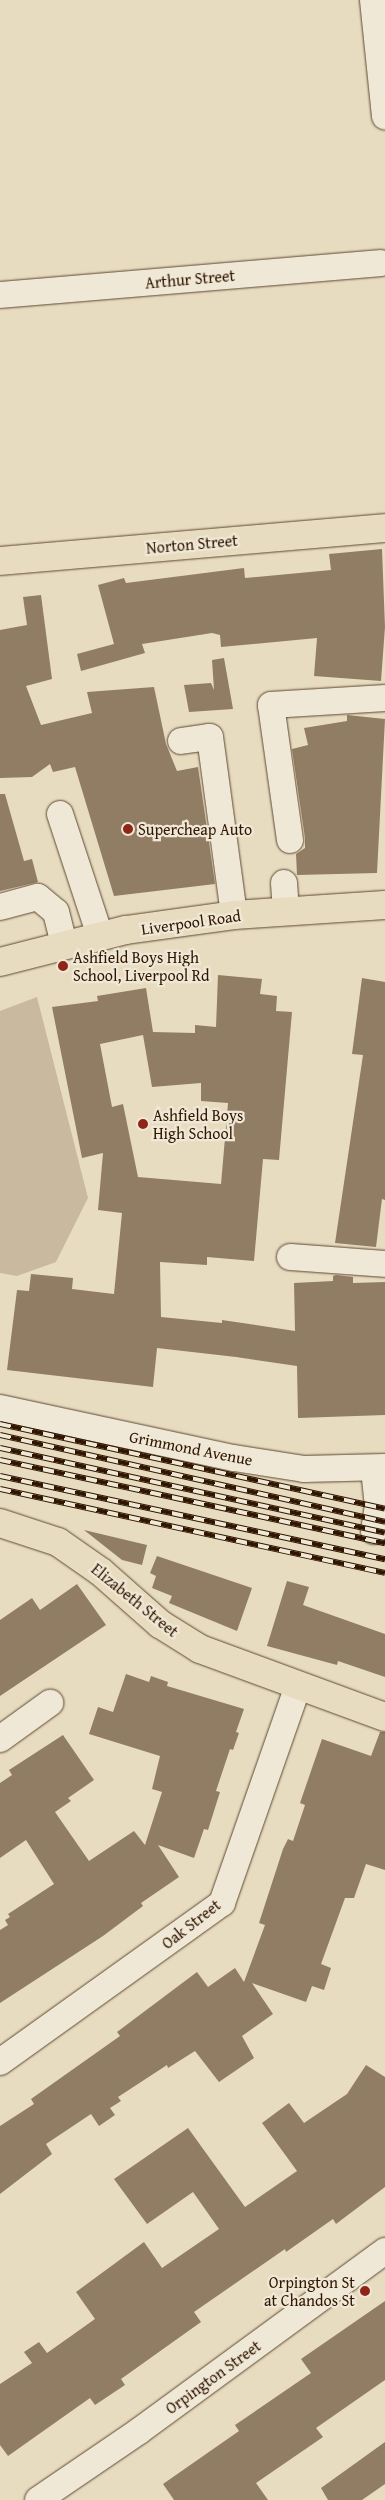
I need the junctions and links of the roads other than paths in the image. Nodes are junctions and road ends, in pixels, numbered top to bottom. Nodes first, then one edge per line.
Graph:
1 (373, 0) edge
2 (385, 116) edge
3 (384, 262) edge
4 (0, 295) edge
5 (385, 528) edge
6 (0, 561) edge
7 (385, 698) edge
8 (181, 740) dead end
9 (60, 814) dead end
10 (290, 840) dead end
11 (284, 882) dead end
12 (385, 905) edge
13 (0, 907) edge
14 (286, 910) junction
15 (234, 915) junction
16 (100, 936) junction
17 (64, 944) junction
18 (0, 962) edge
19 (290, 1257) dead end
20 (385, 1264) edge
21 (0, 1408) edge
22 (380, 1468) edge
23 (0, 1523) edge
24 (374, 1531) dead end
25 (298, 1686) junction
26 (50, 1703) dead end
27 (385, 1717) edge
28 (0, 1740) edge
29 (0, 2062) edge
30 (385, 2251) edge
31 (38, 2500) edge

1 - 2 street
3 - 4 street, Arthur Street
5 - 6 main road, Norton Street
7 - 10 street
8 - 15 street
9 - 16 street
11 - 14 street
12 - 14 main road, Liverpool Road
13 - 17 street
14 - 15 main road, Liverpool Road
15 - 16 main road, Liverpool Road
16 - 17 main road, Liverpool Road
17 - 18 main road, Liverpool Road
19 - 20 street
21 - 22 street, Grimmond Avenue
22 - 24 street
23 - 25 main road, Elizabeth Street
25 - 27 main road, Elizabeth Street
25 - 29 street, Oak Street
26 - 28 street
30 - 31 street, Orpington Street

